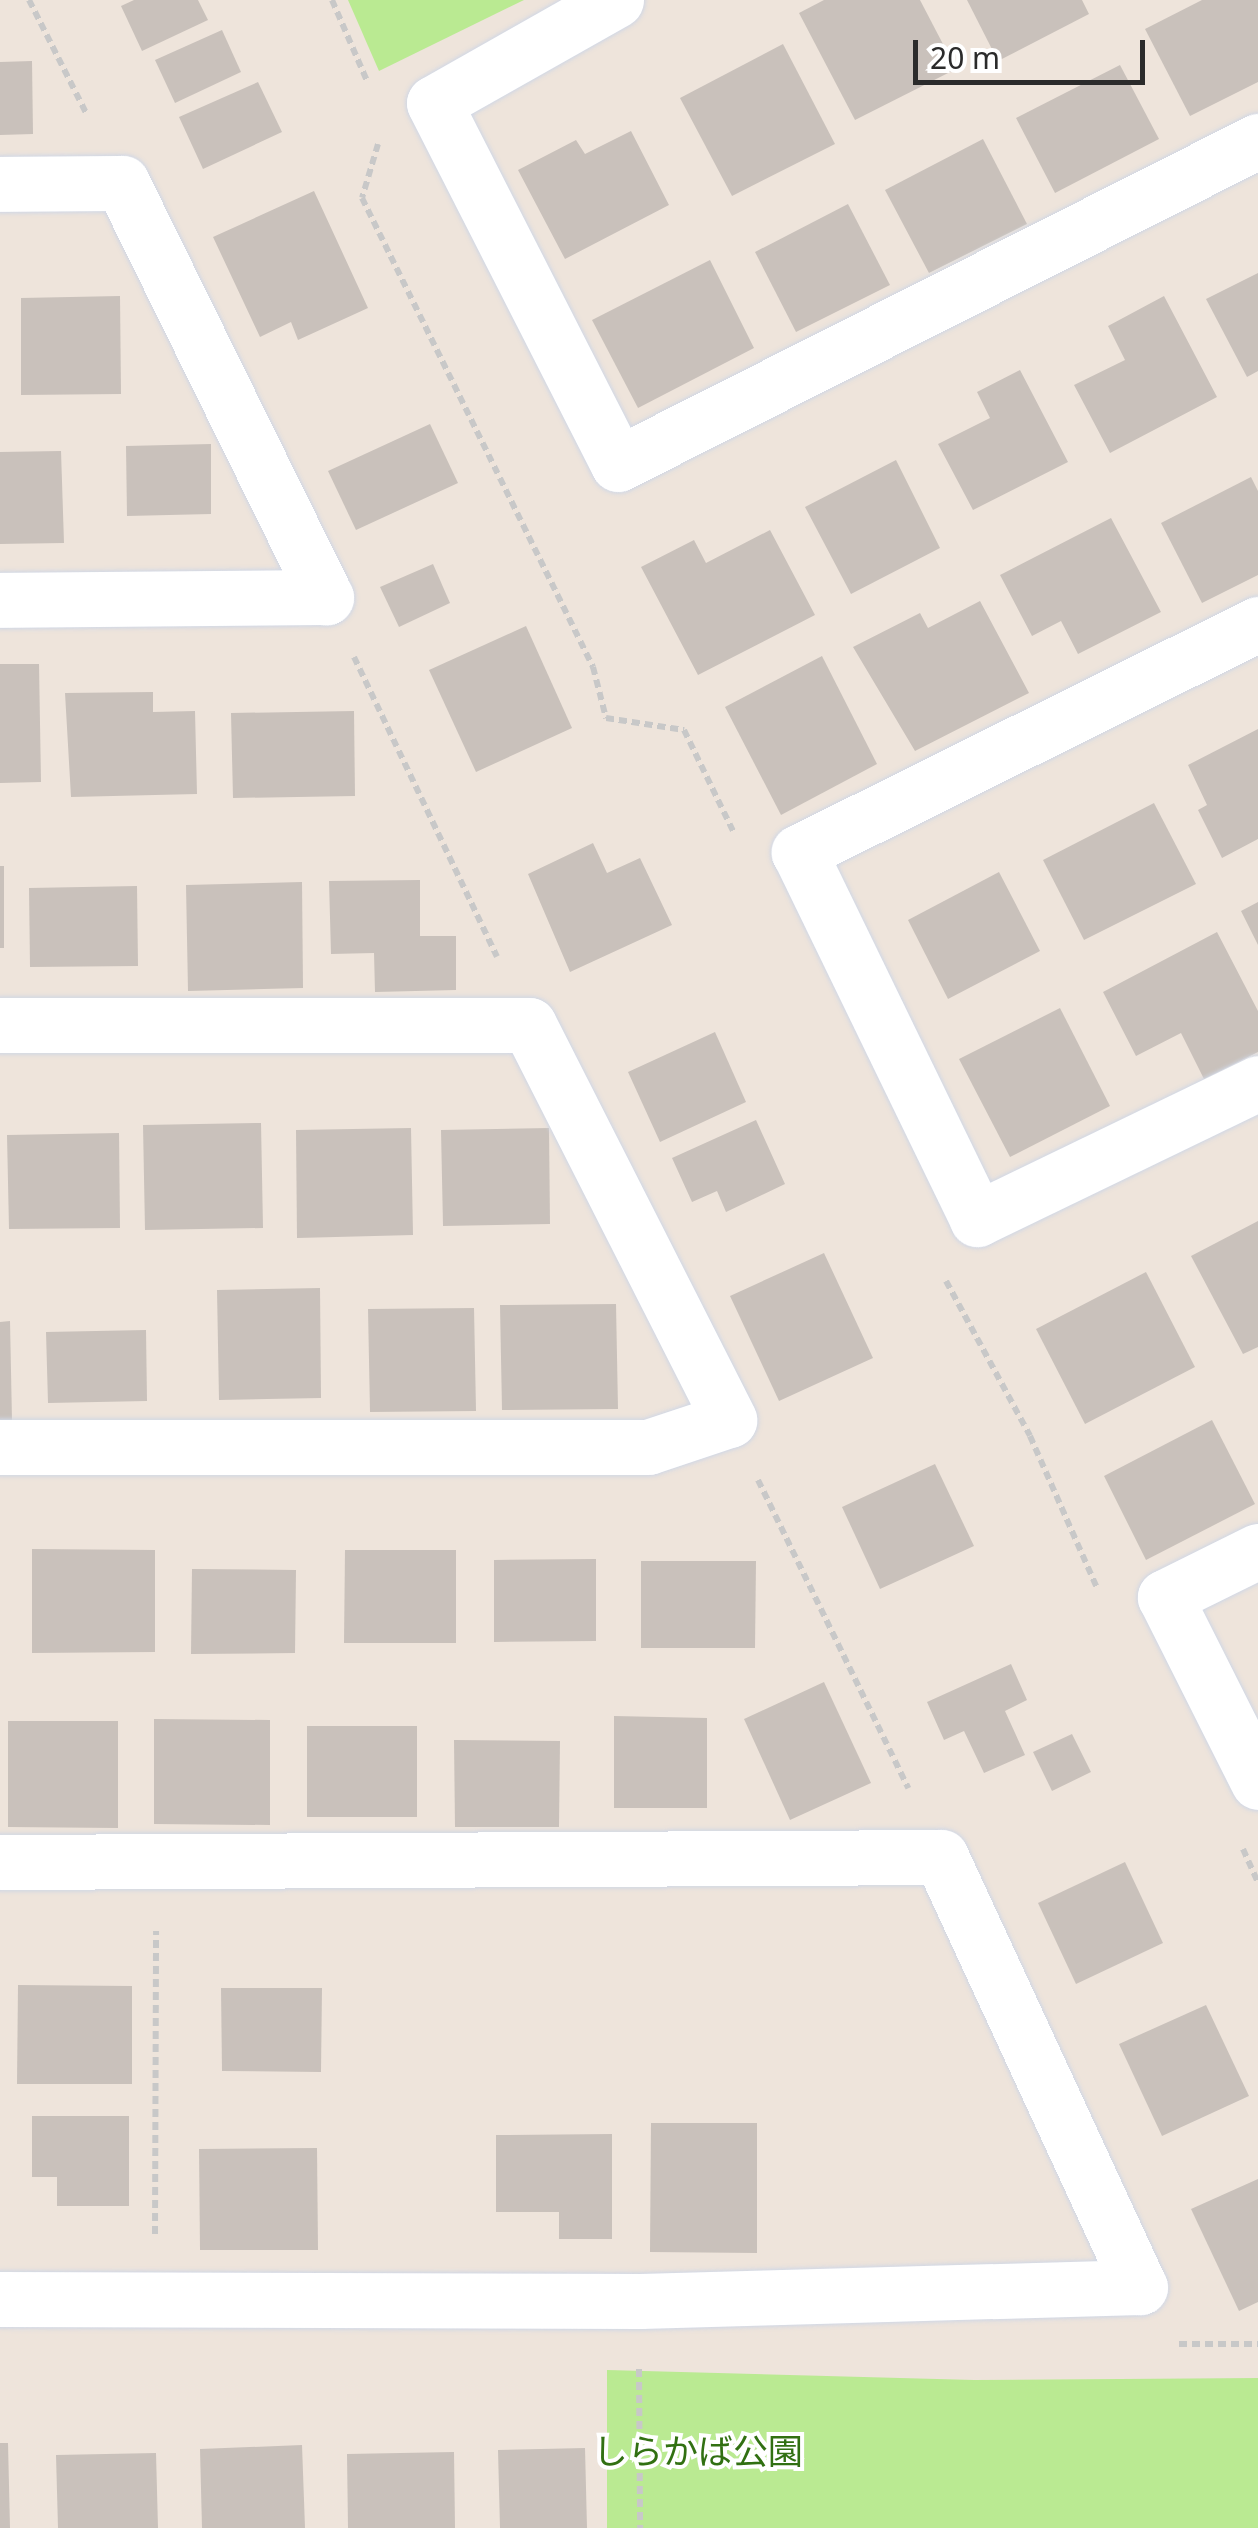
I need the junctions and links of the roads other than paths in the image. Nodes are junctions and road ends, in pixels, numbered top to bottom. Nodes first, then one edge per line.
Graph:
1 (616, 0) edge
2 (1258, 140) edge
3 (0, 184) edge
4 (0, 600) edge
5 (1258, 624) edge
6 (0, 1024) edge
7 (1258, 1083) edge
8 (0, 1447) edge
9 (1258, 1551) edge
10 (1258, 1782) edge
11 (0, 1862) edge
12 (0, 2299) edge

1 - 2 street
3 - 4 street
5 - 7 street
6 - 8 street
9 - 10 street
11 - 12 street

